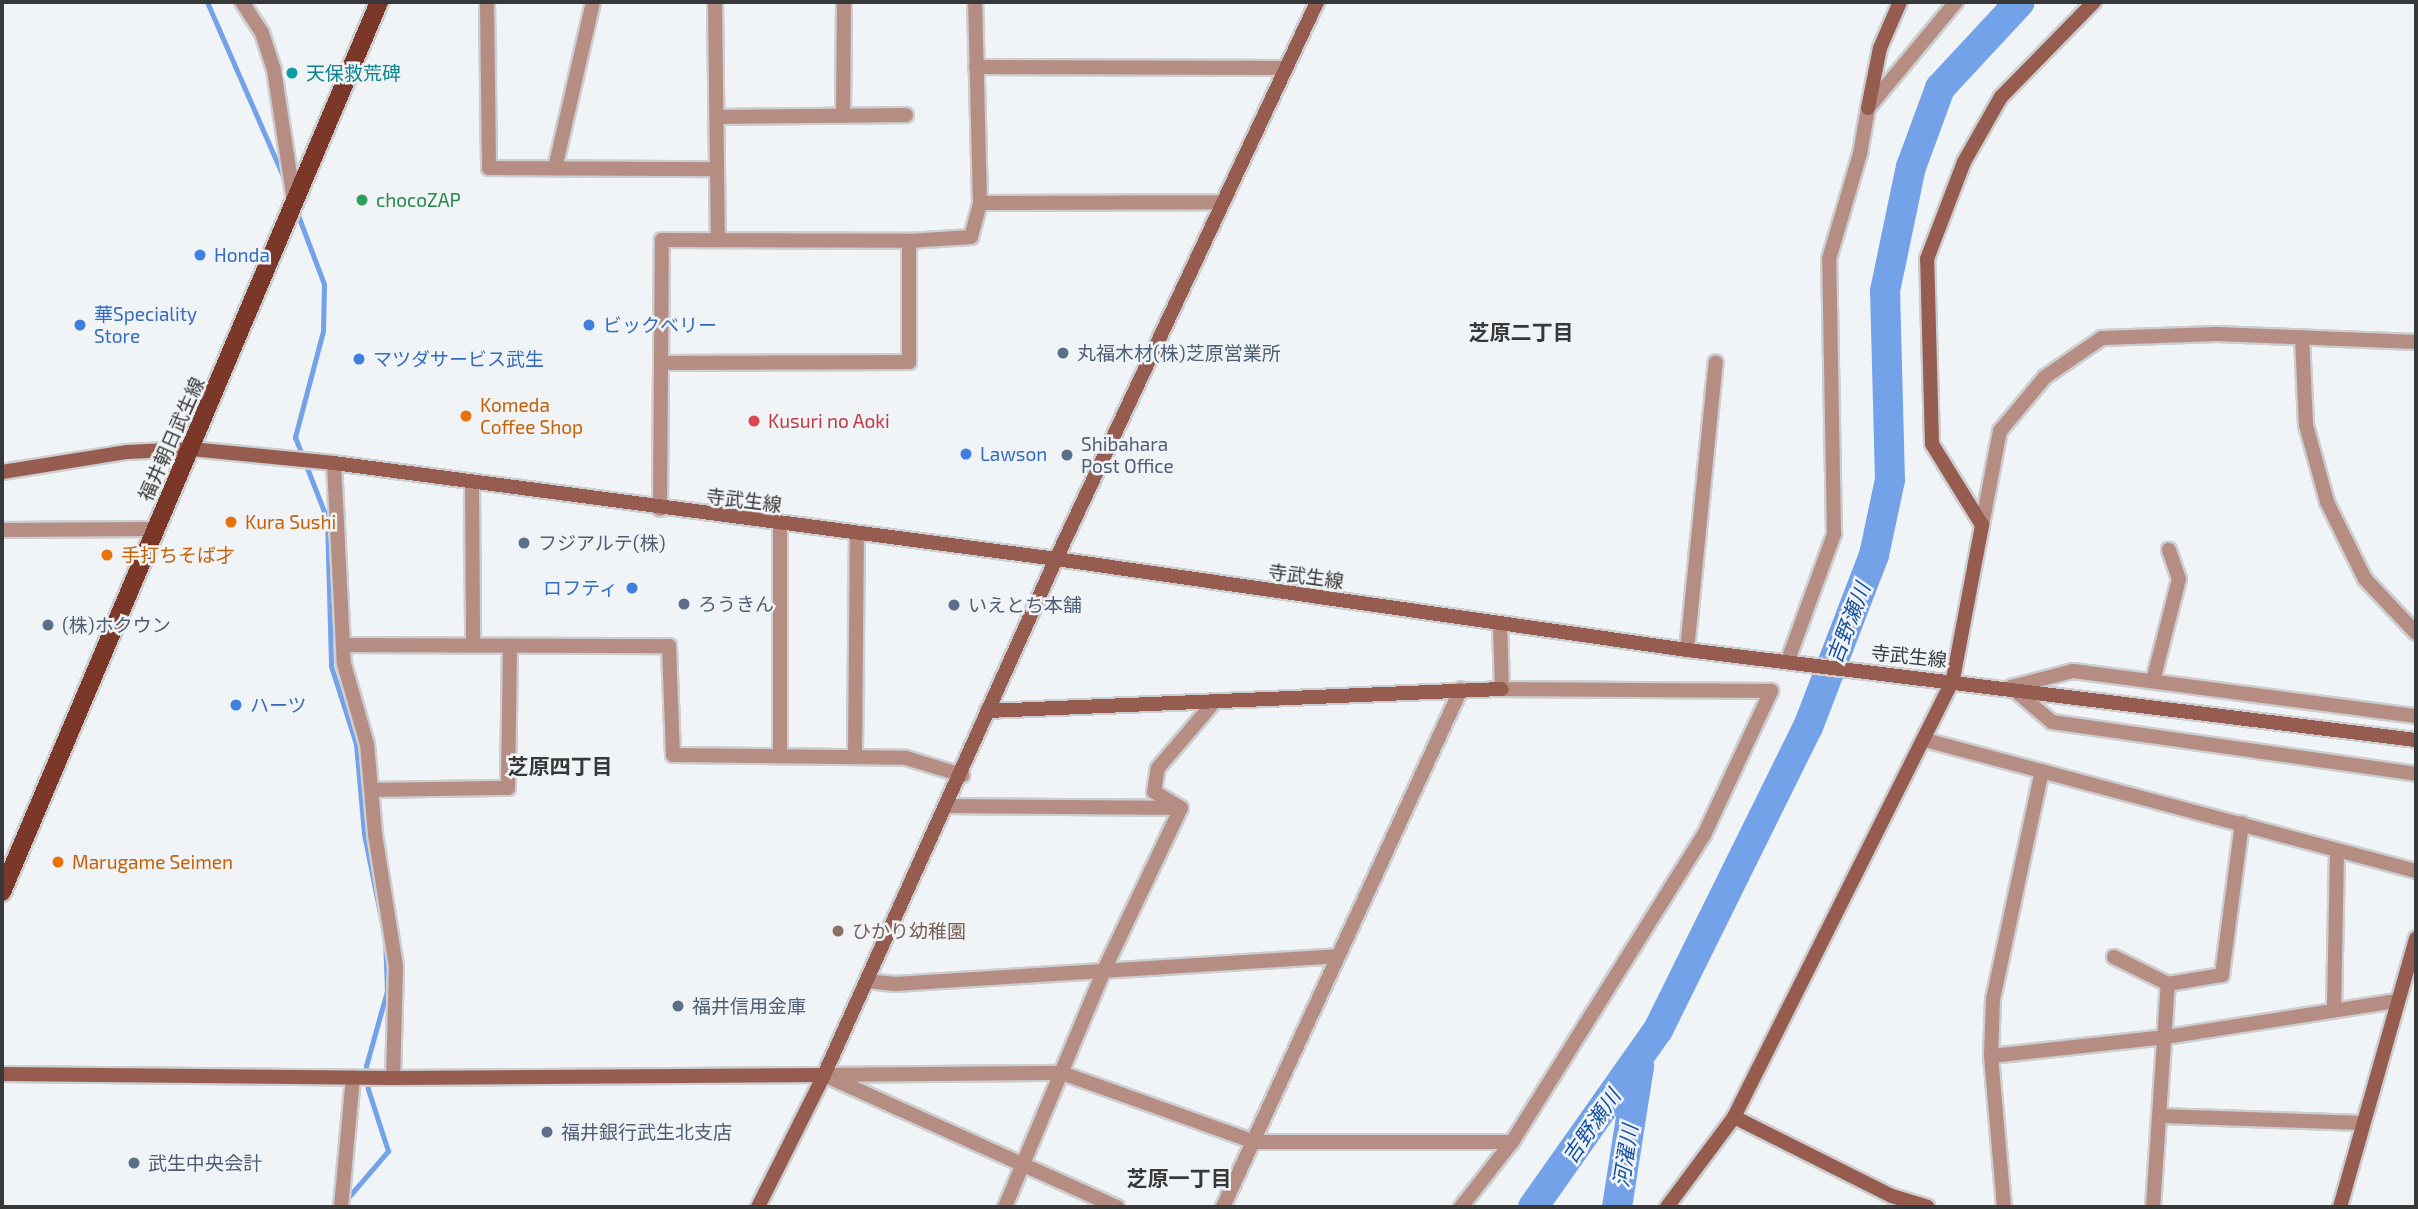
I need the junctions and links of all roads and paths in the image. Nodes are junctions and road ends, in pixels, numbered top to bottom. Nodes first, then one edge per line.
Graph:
1 (242, 2) edge
2 (379, 2) edge
3 (487, 2) edge
4 (593, 2) edge
5 (715, 2) edge
6 (844, 2) edge
7 (975, 2) edge
8 (1317, 2) edge
9 (1900, 2) edge
10 (1956, 2) edge
11 (2094, 2) edge
12 (976, 67) junction
13 (1286, 68) junction
14 (1868, 108) junction
15 (906, 115) dead end
16 (843, 116) junction
17 (717, 117) junction
18 (555, 168) junction
19 (717, 169) junction
20 (980, 202) junction
21 (1223, 202) junction
22 (294, 204) junction
23 (718, 240) junction
24 (909, 242) junction
25 (2302, 337) junction
26 (2416, 342) edge
27 (1716, 362) dead end
28 (663, 363) junction
29 (191, 449) junction
30 (334, 463) junction
31 (2, 472) edge
32 (472, 482) junction
33 (660, 509) junction
34 (780, 524) junction
35 (1982, 525) junction
36 (154, 529) junction
37 (2, 530) edge
38 (857, 534) junction
39 (2169, 550) dead end
40 (1056, 559) junction
41 (1500, 623) junction
42 (2416, 633) edge
43 (473, 644) junction
44 (343, 646) junction
45 (510, 646) junction
46 (1687, 650) junction
47 (1788, 660) junction
48 (1952, 679) junction
49 (2153, 681) junction
50 (2011, 687) junction
51 (1461, 689) junction
52 (1502, 689) junction
53 (1216, 701) junction
54 (987, 711) junction
55 (2416, 716) edge
56 (1925, 740) junction
57 (2416, 740) edge
58 (855, 755) junction
59 (780, 756) junction
60 (2042, 771) junction
61 (2416, 774) edge
62 (962, 775) junction
63 (374, 790) junction
64 (947, 806) junction
65 (1181, 808) junction
66 (2242, 823) junction
67 (2337, 851) junction
68 (2416, 871) edge
69 (2, 892) edge
70 (2416, 939) edge
71 (1337, 956) junction
72 (2114, 957) dead end
73 (1105, 968) junction
74 (867, 981) junction
75 (2168, 984) junction
76 (2396, 1001) junction
77 (2334, 1009) junction
78 (2166, 1037) junction
79 (1992, 1056) junction
80 (1062, 1073) junction
81 (2, 1074) edge
82 (824, 1075) junction
83 (353, 1078) junction
84 (393, 1078) junction
85 (2161, 1116) junction
86 (1734, 1117) junction
87 (2362, 1123) junction
88 (1255, 1142) junction
89 (1512, 1142) junction
90 (1023, 1163) junction
91 (1891, 1202) edge
92 (341, 1207) edge
93 (758, 1207) edge
94 (1005, 1207) edge
95 (1117, 1207) edge
96 (1223, 1207) edge
97 (1461, 1207) edge
98 (1667, 1207) edge
99 (1927, 1207) edge
100 (2004, 1207) edge
101 (2153, 1207) edge
102 (2340, 1207) edge

1 - 22 street
2 - 22 main road, 福井朝日武生線
3 - 18 street
4 - 18 street
5 - 17 street
6 - 16 street
7 - 12 street
8 - 13 street
9 - 14 street
10 - 14 street
11 - 35 street
12 - 13 street
12 - 20 street
13 - 21 street
14 - 47 street
15 - 16 street
16 - 17 street
17 - 19 street
18 - 19 street
19 - 23 street
20 - 21 street
20 - 24 street
21 - 40 street
22 - 29 main road, 福井朝日武生線
23 - 24 street
23 - 28 street
24 - 28 street
25 - 26 street
25 - 35 street
25 - 42 street
27 - 46 street
28 - 33 street
29 - 30 street, 寺武生線
29 - 31 street, 寺武生線
29 - 36 main road, 福井朝日武生線
30 - 32 street, 寺武生線
30 - 44 street
32 - 33 street, 寺武生線
32 - 43 street
33 - 34 street, 寺武生線
34 - 38 street, 寺武生線
34 - 59 street
35 - 48 street
36 - 37 street
36 - 69 main road, 福井朝日武生線
38 - 40 street, 寺武生線
38 - 58 street
39 - 49 street
40 - 41 street, 寺武生線
40 - 54 street
41 - 46 street, 寺武生線
41 - 52 street
43 - 44 street
43 - 45 street
44 - 63 street
45 - 59 street
45 - 63 street
46 - 47 street, 寺武生線
47 - 48 street, 寺武生線
48 - 50 street, 寺武生線
48 - 56 street
49 - 50 street
49 - 55 street
50 - 57 street, 寺武生線
50 - 61 street
51 - 52 street
51 - 53 street
51 - 71 street
52 - 89 street
53 - 54 street
53 - 65 street
54 - 62 street
56 - 60 street
56 - 86 street
58 - 59 street
58 - 62 street
60 - 66 street
60 - 79 street
62 - 64 street
63 - 84 street
64 - 65 street
64 - 74 street
65 - 73 street
66 - 67 street
66 - 75 street
67 - 68 street
67 - 77 street
70 - 76 street
71 - 73 street
71 - 88 street
72 - 75 street
73 - 74 street
73 - 80 street
74 - 82 street
75 - 78 street
76 - 77 street
76 - 87 street
77 - 78 street
78 - 79 street
78 - 85 street
79 - 100 street
80 - 82 street
80 - 88 street
80 - 90 street
81 - 83 street
82 - 84 street
82 - 90 street
82 - 93 street
83 - 84 street
83 - 92 street
85 - 87 street
85 - 101 street
86 - 91 street
86 - 98 street
87 - 102 street
88 - 89 street
88 - 96 street
89 - 97 street
90 - 94 street
90 - 95 street
91 - 99 street

